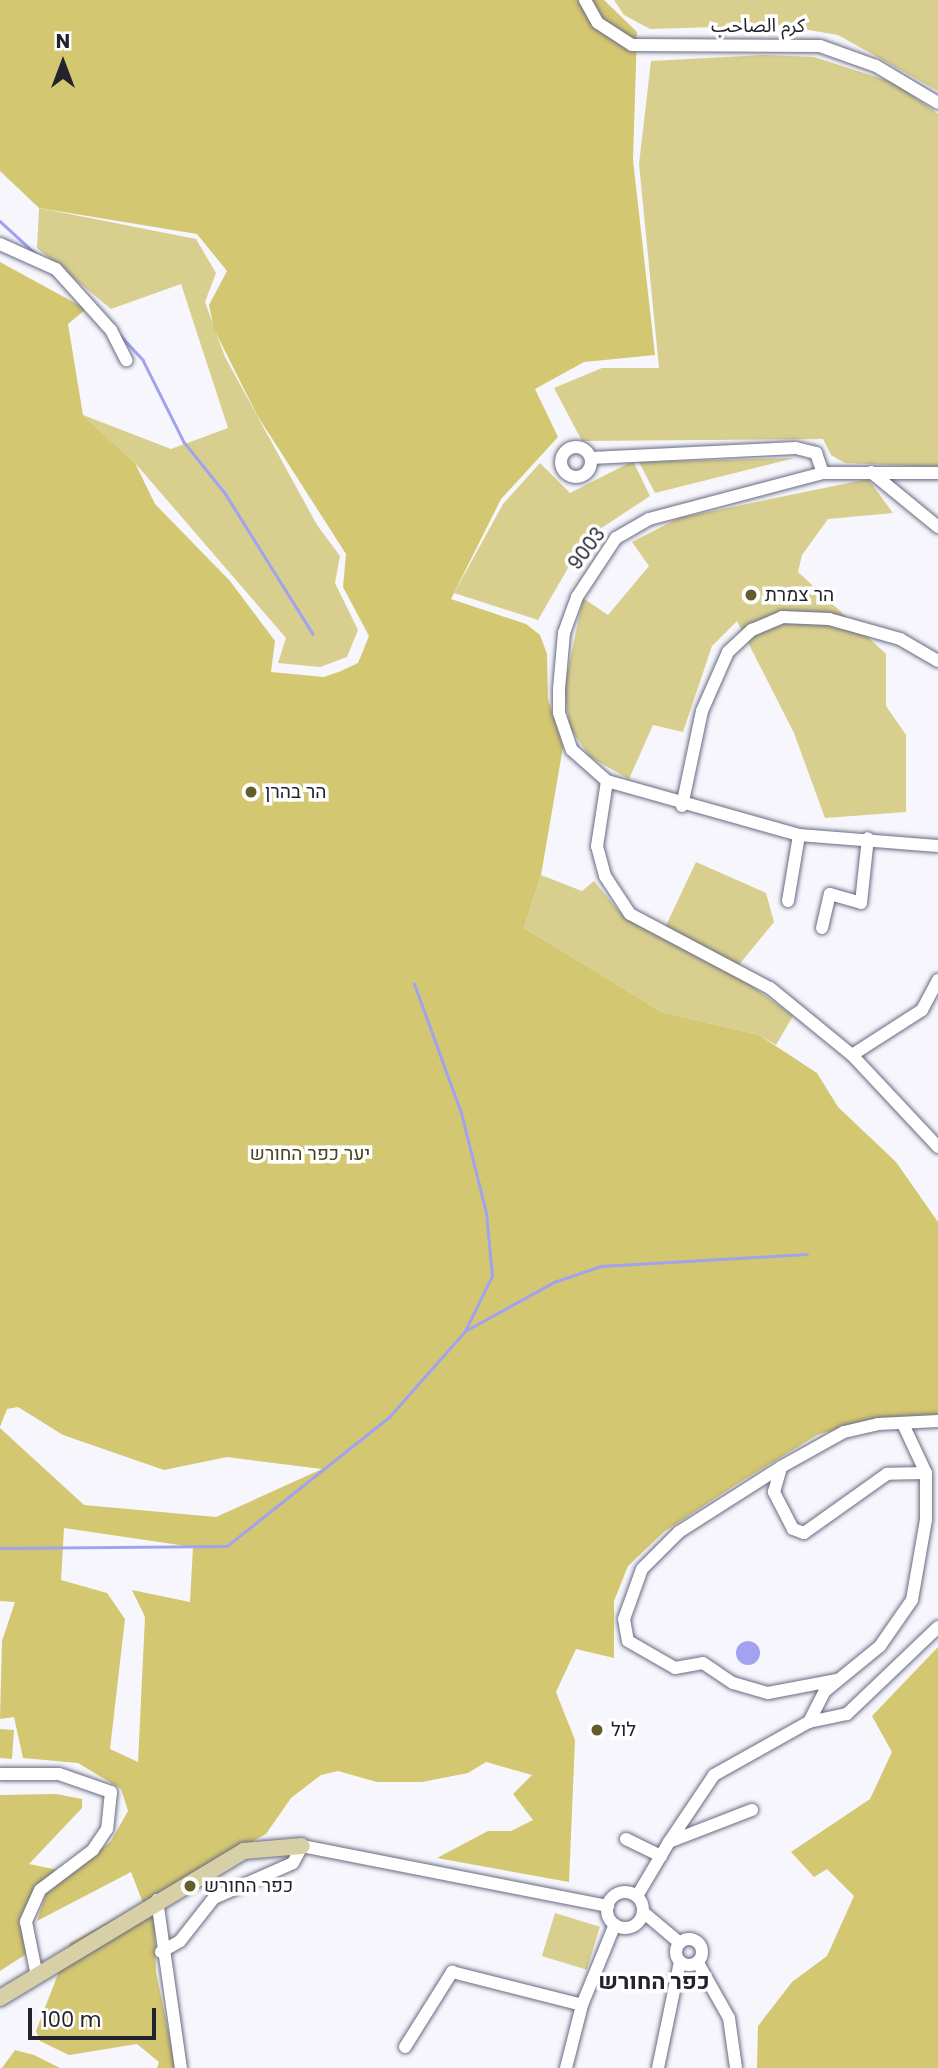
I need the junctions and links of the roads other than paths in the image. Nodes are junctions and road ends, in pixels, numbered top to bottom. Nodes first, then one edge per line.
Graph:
1 (585, 0) edge
2 (938, 103) edge
3 (0, 244) edge
4 (126, 360) dead end
5 (591, 458) dead end
6 (871, 472) junction
7 (823, 473) junction
8 (938, 473) edge
9 (938, 527) edge
10 (938, 661) edge
11 (607, 782) junction
12 (682, 806) junction
13 (799, 835) junction
14 (868, 838) junction
15 (938, 846) edge
16 (789, 901) dead end
17 (822, 928) dead end
18 (938, 980) edge
19 (852, 1055) junction
20 (938, 1147) edge
21 (938, 1421) edge
22 (903, 1424) junction
23 (781, 1467) junction
24 (926, 1474) junction
25 (938, 1627) edge
26 (836, 1680) junction
27 (809, 1722) junction
28 (0, 1774) edge
29 (752, 1810) dead end
30 (626, 1839) dead end
31 (669, 1842) junction
32 (302, 1846) junction
33 (661, 1856) junction
34 (637, 1896) junction
35 (157, 1900) junction
36 (608, 1906) junction
37 (643, 1912) junction
38 (615, 1924) junction
39 (680, 1943) junction
40 (161, 1952) junction
41 (680, 1962) junction
42 (698, 1963) junction
43 (37, 1976) junction
44 (0, 1998) edge
45 (582, 2005) junction
46 (405, 2047) dead end
47 (181, 2068) edge
48 (566, 2068) edge
49 (658, 2068) edge
50 (736, 2068) edge

1 - 2 street, كرم الصاحب
3 - 4 street
5 - 7 street
6 - 7 street, 9003
6 - 8 street, 9003
6 - 9 street
7 - 11 street, 9003
10 - 12 street
11 - 12 street, 9003
11 - 19 street
12 - 13 street, 9003
13 - 14 street, 9003
13 - 16 street
14 - 15 street, 9003
14 - 17 street
18 - 19 street
19 - 20 street
21 - 22 street
22 - 23 street
22 - 24 street
23 - 24 street
23 - 26 street
24 - 26 street
25 - 27 street
26 - 27 street
27 - 31 street
28 - 43 street
29 - 31 street
30 - 33 street
31 - 33 street
32 - 35 main road
32 - 36 street
32 - 40 street
33 - 34 street
34 - 36 street
34 - 37 street
35 - 40 street
35 - 43 main road
36 - 38 street
37 - 38 street
37 - 39 street
38 - 45 street
39 - 41 street
39 - 42 street
40 - 47 street
41 - 42 street
41 - 49 street
42 - 50 street
43 - 44 main road
45 - 46 street
45 - 48 street

